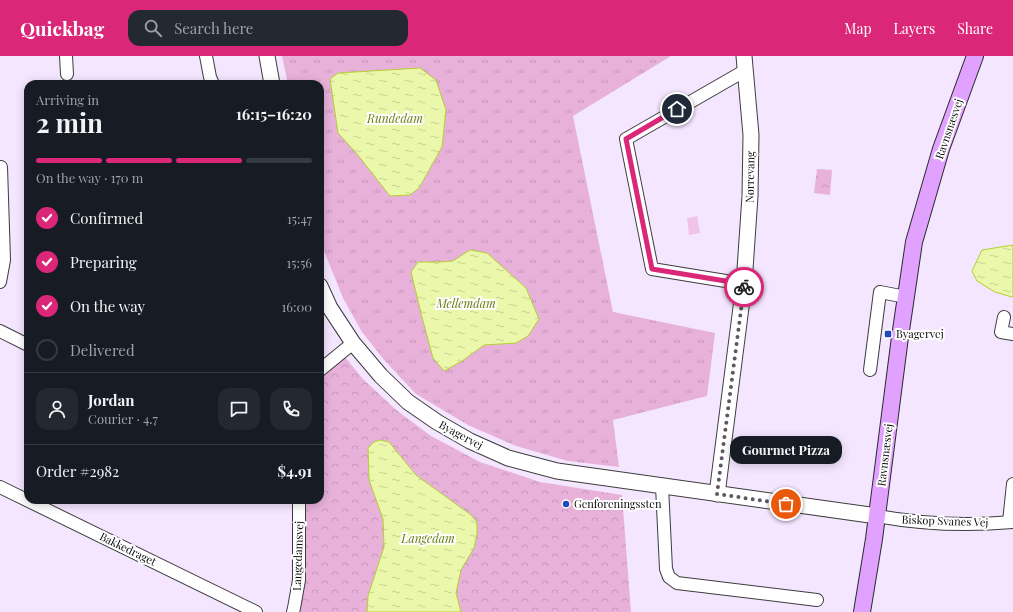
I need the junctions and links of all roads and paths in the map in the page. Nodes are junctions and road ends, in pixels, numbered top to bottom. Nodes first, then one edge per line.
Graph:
1 (66, 56) edge
2 (206, 56) edge
3 (267, 56) edge
4 (975, 56) edge
5 (745, 63) edge
6 (67, 74) dead end
7 (211, 80) edge
8 (271, 80) edge
9 (1, 167) edge
10 (0, 282) edge
11 (744, 284) junction
12 (324, 295) edge
13 (906, 297) junction
14 (1004, 317) dead end
15 (0, 332) edge
16 (1013, 334) edge
17 (24, 343) edge
18 (353, 343) junction
19 (324, 367) edge
20 (870, 370) dead end
21 (1013, 484) edge
22 (662, 486) junction
23 (0, 487) edge
24 (717, 494) junction
25 (24, 499) edge
26 (35, 504) edge
27 (299, 504) edge
28 (877, 516) junction
29 (1011, 522) edge
30 (817, 600) dead end
31 (256, 612) edge
32 (293, 612) edge
33 (862, 612) edge

1 - 6 street
2 - 7 street
3 - 8 street
4 - 13 main road, Ravnsnæsvej
5 - 11 street, Nørrevang
5 - 11 street, Nørrevang
9 - 10 street
11 - 24 street, Nørrevang
12 - 18 street, Byagervej
13 - 20 street
13 - 28 main road, Ravnsnæsvej
14 - 16 street
15 - 17 street
18 - 19 street
18 - 22 street, Byagervej
21 - 29 street
22 - 24 street, Byagervej
22 - 30 street
23 - 25 street, Bakkedraget
24 - 28 street, Byagervej
26 - 31 street, Bakkedraget
27 - 32 street, Langedamsvej
28 - 29 street, Biskop Svanes Vej
28 - 33 main road, Ravnsnæsvej

